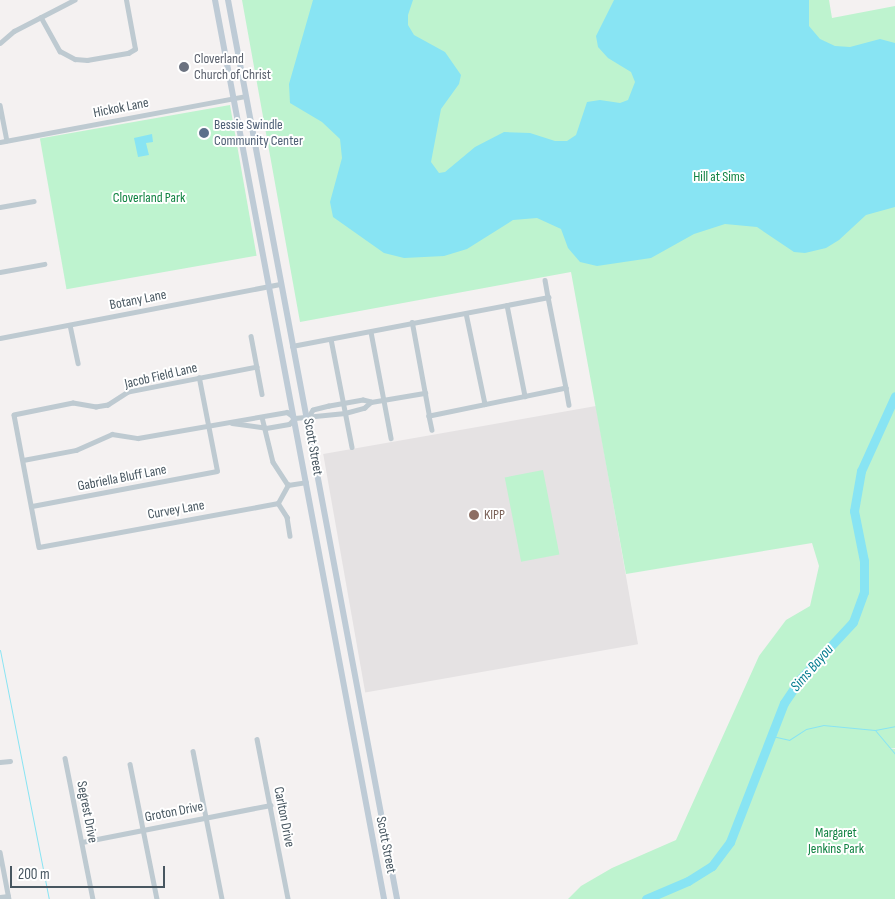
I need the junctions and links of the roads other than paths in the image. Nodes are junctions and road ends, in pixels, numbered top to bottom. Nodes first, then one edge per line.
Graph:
1 (74, 0) edge
2 (126, 0) edge
3 (215, 0) edge
4 (228, 0) edge
5 (41, 17) junction
6 (0, 43) edge
7 (245, 96) junction
8 (234, 98) junction
9 (0, 105) edge
10 (8, 140) junction
11 (0, 142) edge
12 (263, 191) junction
13 (252, 193) junction
14 (33, 201) dead end
15 (0, 207) edge
16 (44, 264) dead end
17 (0, 272) edge
18 (545, 280) dead end
19 (281, 284) junction
20 (270, 286) junction
21 (548, 297) junction
22 (507, 305) junction
23 (466, 313) junction
24 (412, 324) junction
25 (70, 325) junction
26 (371, 332) junction
27 (251, 336) dead end
28 (0, 338) edge
29 (331, 339) junction
30 (292, 346) junction
31 (78, 363) dead end
32 (257, 367) junction
33 (199, 378) junction
34 (566, 388) junction
35 (425, 393) junction
36 (262, 394) dead end
37 (526, 396) junction
38 (384, 400) junction
39 (371, 402) junction
40 (343, 404) junction
41 (485, 404) junction
42 (569, 405) dead end
43 (329, 406) junction
44 (345, 413) junction
45 (307, 416) junction
46 (331, 416) junction
47 (430, 416) junction
48 (262, 417) junction
49 (295, 418) junction
50 (228, 422) junction
51 (208, 425) junction
52 (266, 428) junction
53 (432, 430) dead end
54 (392, 438) dead end
55 (352, 447) dead end
56 (23, 460) junction
57 (306, 482) junction
58 (288, 485) junction
59 (278, 503) junction
60 (32, 506) junction
61 (326, 530) junction
62 (315, 532) junction
63 (290, 536) dead end
64 (342, 616) junction
65 (331, 618) junction
66 (257, 739) dead end
67 (193, 751) dead end
68 (65, 758) dead end
69 (10, 761) dead end
70 (0, 762) edge
71 (130, 764) dead end
72 (371, 776) junction
73 (361, 778) junction
74 (270, 805) junction
75 (206, 817) junction
76 (143, 830) junction
77 (82, 842) junction
78 (0, 852) edge
79 (0, 897) edge
80 (9, 897) edge
81 (93, 899) edge
82 (157, 899) edge
83 (222, 899) edge
84 (288, 899) edge
85 (384, 899) edge
86 (397, 899) edge

1 - 5 street
2 - 5 street
3 - 8 main road, Scott Street
4 - 7 main road, Scott Street
5 - 6 street
7 - 8 street, Hickok Lane
7 - 12 main road, Scott Street
8 - 10 street, Hickok Lane
8 - 13 main road, Scott Street
9 - 10 street
10 - 11 street, Hickok Lane
12 - 13 main road
12 - 19 main road, Scott Street
13 - 20 main road, Scott Street
14 - 15 street
16 - 17 street
18 - 21 street
19 - 20 street, Botany Lane
19 - 30 main road, Scott Street
20 - 25 street, Botany Lane
20 - 49 main road, Scott Street
21 - 22 street
21 - 34 street
22 - 23 street
22 - 37 street
23 - 24 street
23 - 41 street
24 - 26 street
24 - 35 street
25 - 28 street, Botany Lane
25 - 31 street
26 - 29 street
26 - 38 street
27 - 32 street
29 - 30 street
29 - 40 street
30 - 45 main road, Scott Street
32 - 33 street, Jacob Field Lane
32 - 36 street
33 - 51 street
33 - 56 street, Jacob Field Lane
34 - 37 street
34 - 42 street
35 - 38 street
35 - 47 street
37 - 41 street
38 - 39 street
38 - 54 street
39 - 40 street
39 - 44 street
40 - 43 street
40 - 44 street
41 - 47 street
43 - 45 street
43 - 46 street
44 - 46 street
44 - 55 street
45 - 46 street
45 - 49 street
45 - 61 main road, Scott Street
47 - 53 street
48 - 49 street
48 - 50 street
48 - 52 street
49 - 52 street
49 - 57 main road, Scott Street
50 - 51 street
50 - 52 street
51 - 56 street
51 - 60 street, Gabriella Bluff Lane
52 - 58 street
56 - 60 street
57 - 58 street
57 - 62 main road, Scott Street
58 - 59 street
59 - 60 street, Curvey Lane
59 - 63 street
61 - 62 main road
61 - 64 main road, Scott Street
62 - 65 main road, Scott Street
64 - 65 main road
64 - 72 main road, Scott Street
65 - 73 main road, Scott Street
66 - 74 street, Carlton Drive
67 - 75 street
68 - 77 street, Segrest Drive
69 - 70 street
71 - 76 street
72 - 73 main road
72 - 86 main road, Scott Street
73 - 85 main road, Scott Street
74 - 75 street, Groton Drive
74 - 84 street, Carlton Drive
75 - 76 street, Groton Drive
75 - 83 street
76 - 77 street, Groton Drive
76 - 82 street
77 - 81 street, Segrest Drive
78 - 80 street
79 - 80 street

